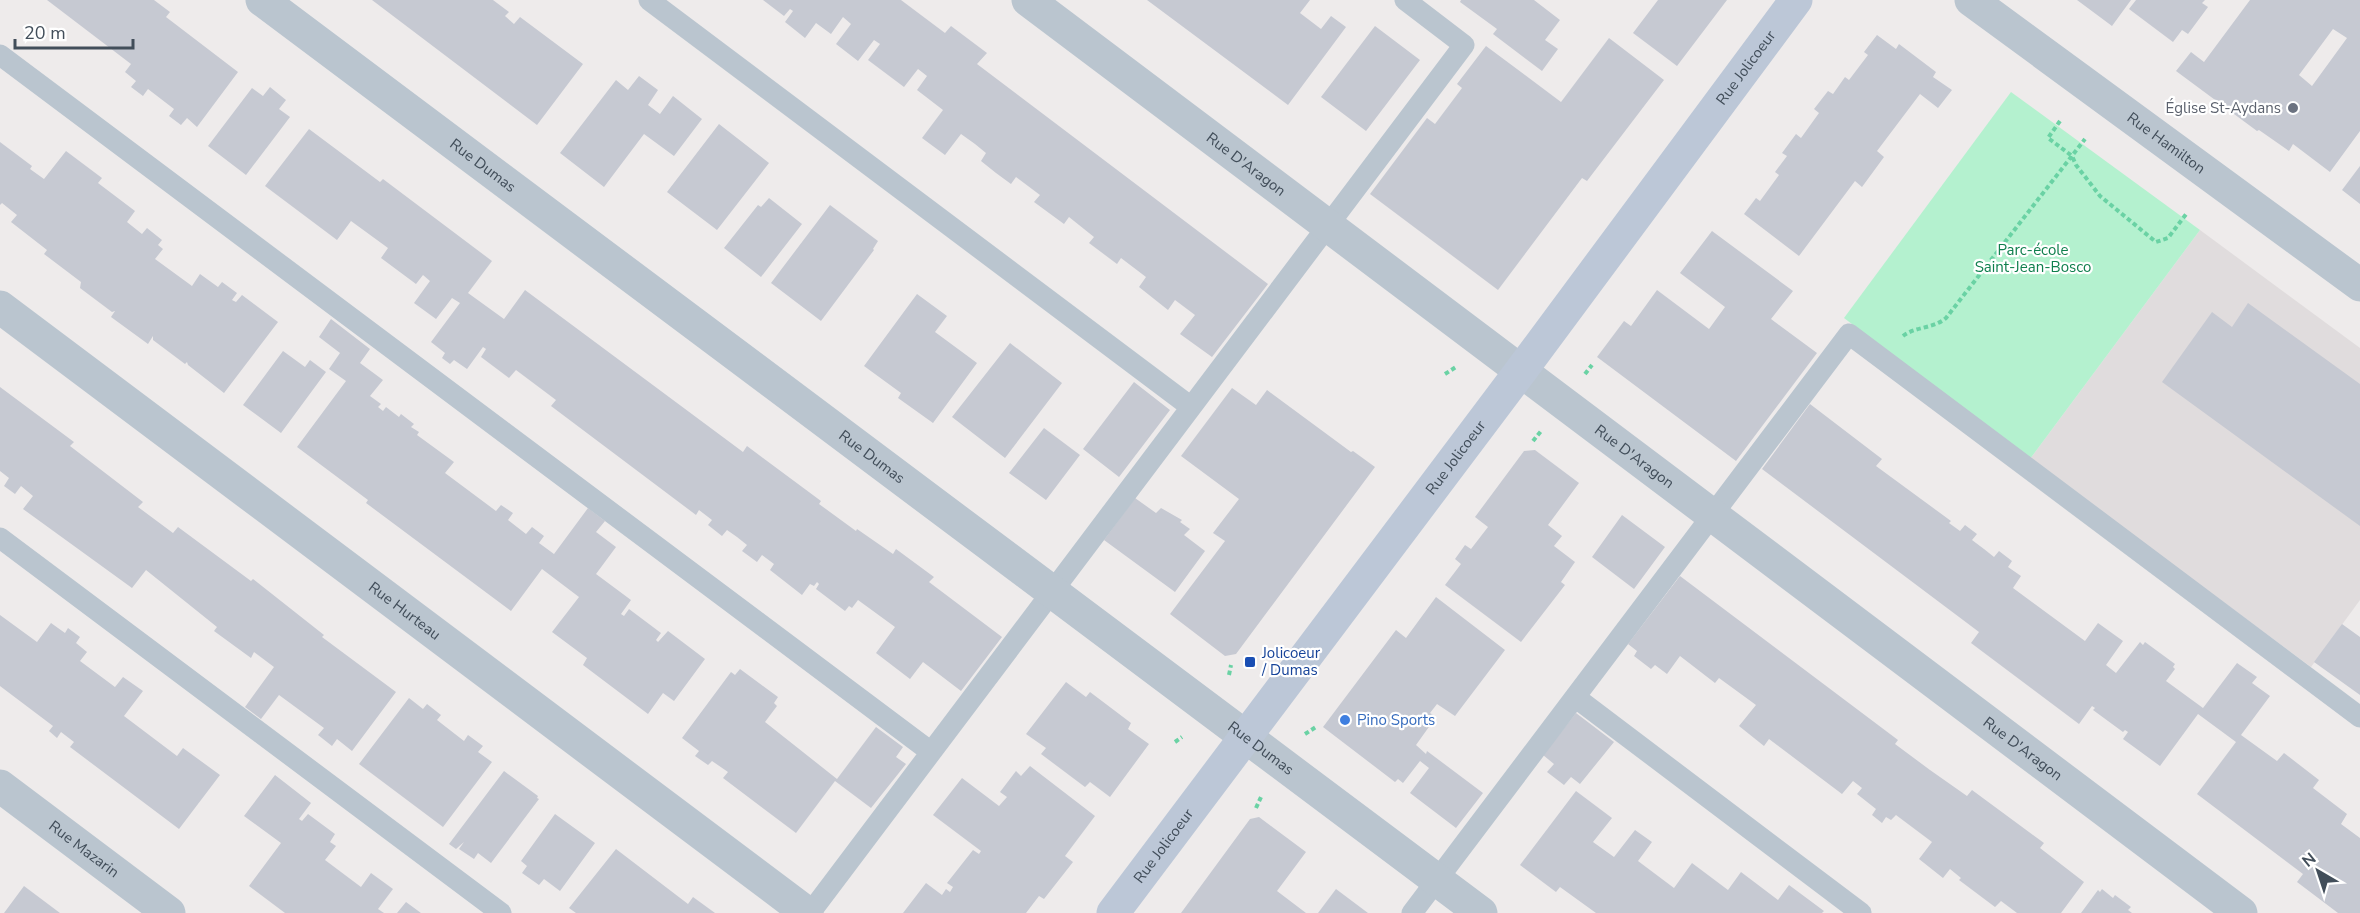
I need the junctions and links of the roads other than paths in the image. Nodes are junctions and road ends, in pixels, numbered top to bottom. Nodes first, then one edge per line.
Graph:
1 (262, 0) edge
2 (649, 0) edge
3 (1028, 0) edge
4 (1405, 0) edge
5 (1796, 0) edge
6 (1971, 0) edge
7 (0, 55) edge
8 (1327, 225) junction
9 (2360, 285) edge
10 (0, 307) edge
11 (1520, 372) junction
12 (1191, 407) junction
13 (1712, 516) junction
14 (0, 538) edge
15 (1052, 592) junction
16 (1575, 697) junction
17 (2360, 717) edge
18 (1245, 736) junction
19 (931, 752) junction
20 (0, 786) edge
21 (1437, 880) junction
22 (169, 913) edge
23 (501, 913) edge
24 (808, 913) edge
25 (1113, 913) edge
26 (1412, 913) edge
27 (1480, 913) edge
28 (1861, 913) edge
29 (2241, 913) edge

1 - 15 street, Rue Dumas
2 - 12 lane
3 - 8 street, Rue D'Aragon
4 - 8 lane
5 - 11 street, Rue Jolicoeur
6 - 9 street, Rue Hamilton
7 - 19 lane
8 - 11 street, Rue D'Aragon
8 - 12 lane
10 - 24 street, Rue Hurteau
11 - 13 street, Rue D'Aragon
11 - 18 street, Rue Jolicoeur
12 - 15 lane
13 - 16 lane
13 - 17 lane
13 - 29 street, Rue D'Aragon
14 - 23 lane
15 - 18 street, Rue Dumas
15 - 19 lane
16 - 21 lane
16 - 28 lane
18 - 21 street, Rue Dumas
18 - 25 street, Rue Jolicoeur
19 - 24 lane
20 - 22 street, Rue Mazarin
21 - 26 lane
21 - 27 street, Rue Dumas

